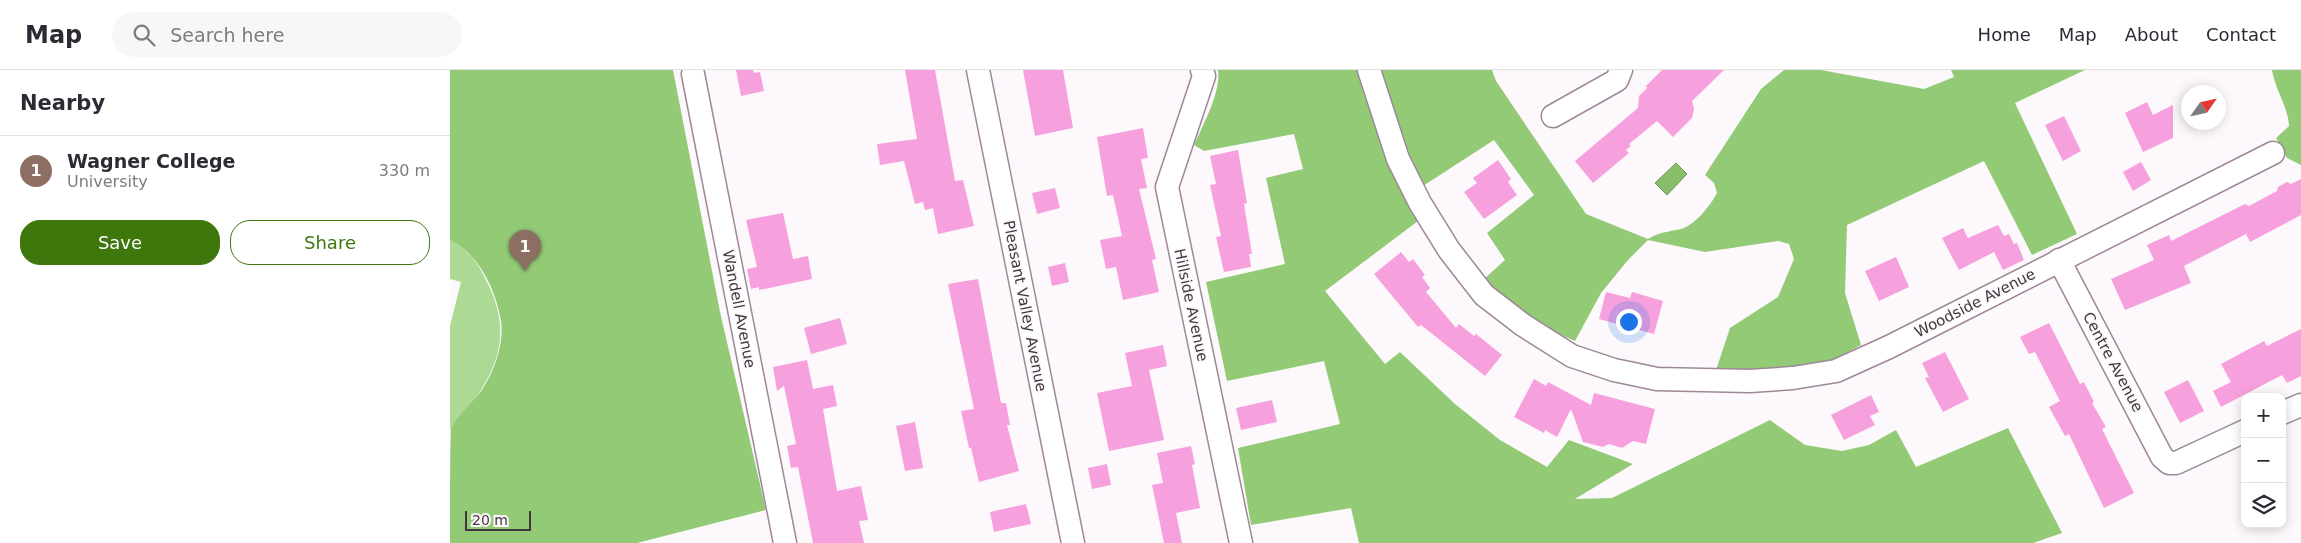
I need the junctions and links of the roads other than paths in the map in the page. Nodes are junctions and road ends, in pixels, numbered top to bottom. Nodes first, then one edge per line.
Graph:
1 (978, 70) edge
2 (1202, 70) edge
3 (1369, 70) edge
4 (1622, 70) edge
5 (693, 74) dead end
6 (1553, 116) dead end
7 (2273, 153) dead end
8 (2059, 260) junction
9 (2301, 405) edge
10 (2286, 411) edge
11 (2241, 433) edge
12 (785, 543) edge
13 (1072, 543) edge
14 (1241, 543) edge

1 - 13 street, Pleasant Valley Avenue
2 - 14 street, Hillside Avenue
3 - 8 street, Woodside Avenue
4 - 6 street
5 - 12 street, Wandell Avenue
7 - 8 street, Woodside Avenue
8 - 11 street, Centre Avenue
9 - 10 street

